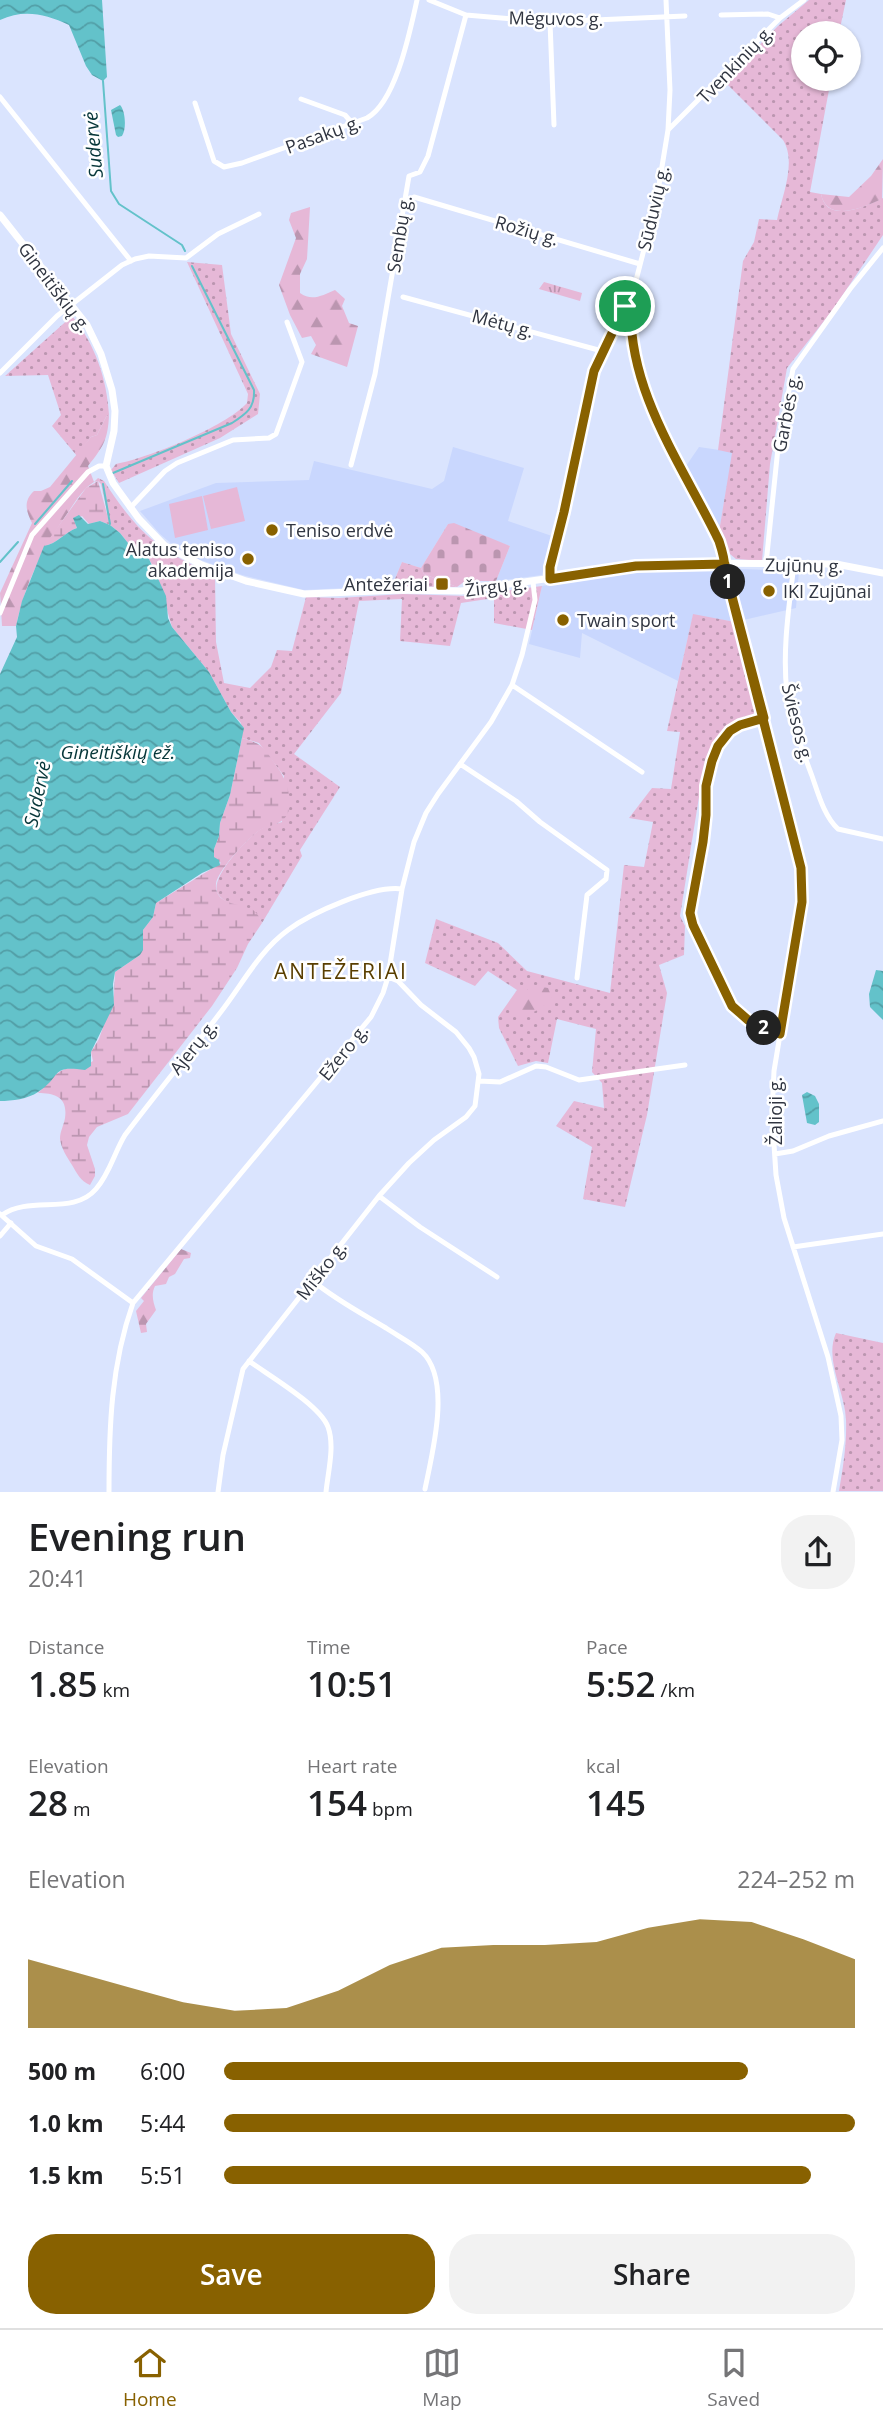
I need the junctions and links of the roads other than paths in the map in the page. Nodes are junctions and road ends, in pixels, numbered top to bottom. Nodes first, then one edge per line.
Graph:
1 (417, 0) edge
2 (429, 0) edge
3 (666, 0) edge
4 (804, 0) edge
5 (466, 15) junction
6 (721, 15) dead end
7 (685, 16) dead end
8 (667, 17) junction
9 (780, 18) junction
10 (550, 22) junction
11 (0, 97) edge
12 (301, 99) dead end
13 (195, 103) dead end
14 (352, 123) junction
15 (554, 125) dead end
16 (668, 130) junction
17 (414, 197) dead end
18 (259, 214) dead end
19 (0, 215) edge
20 (883, 248) edge
21 (131, 261) junction
22 (640, 264) junction
23 (403, 297) dead end
24 (71, 304) junction
25 (631, 304) junction
26 (286, 322) dead end
27 (603, 351) junction
28 (0, 373) edge
29 (351, 465) dead end
30 (106, 466) junction
31 (130, 508) junction
32 (725, 564) junction
33 (766, 564) junction
34 (794, 564) junction
35 (883, 573) edge
36 (550, 579) junction
37 (533, 582) junction
38 (0, 613) edge
39 (512, 685) junction
40 (764, 718) junction
41 (460, 764) junction
42 (642, 772) dead end
43 (883, 839) edge
44 (402, 888) junction
45 (388, 977) junction
46 (577, 978) dead end
47 (780, 1034) junction
48 (685, 1065) dead end
49 (479, 1081) junction
50 (883, 1121) edge
51 (775, 1154) junction
52 (379, 1196) junction
53 (1, 1214) edge
54 (11, 1223) junction
55 (883, 1234) edge
56 (0, 1236) edge
57 (793, 1247) junction
58 (498, 1277) dead end
59 (313, 1281) junction
60 (133, 1303) junction
61 (248, 1361) junction
62 (425, 1489) dead end
63 (109, 1492) edge
64 (218, 1492) edge
65 (326, 1492) edge
66 (833, 1492) edge

1 - 14 street, Pasakų g.
2 - 5 street, Mėguvos g.
3 - 8 street, Sūduvių g.
4 - 9 street, Tvenkinių g.
5 - 10 street, Mėguvos g.
5 - 29 street, Sembų g.
6 - 9 street
7 - 8 street, Mėguvos g.
8 - 10 street, Mėguvos g.
8 - 16 street, Sūduvių g.
9 - 16 street, Tvenkinių g.
10 - 15 street
11 - 21 street
12 - 14 street
13 - 14 street, Pasakų g.
16 - 22 street, Sūduvių g.
17 - 22 street, Rožių g.
18 - 21 street
19 - 24 street, Gineitiškių g.
20 - 33 street, Garbės g.
21 - 24 street
22 - 25 street, Sūduvių g.
23 - 27 street, Mėtų g.
24 - 28 street
24 - 30 street, Gineitiškių g.
25 - 27 street
25 - 32 street, Sūduvių g.
26 - 31 street
27 - 36 street
30 - 31 street, Žirgų g.
30 - 38 street
31 - 37 street, Žirgų g.
32 - 33 street, Zujūnų g.
32 - 36 street, Žirgų g.
32 - 40 street, Žalioji g.
33 - 34 street, Zujūnų g.
34 - 35 street, Zujūnų g.
34 - 43 street, Šviesos g.
36 - 37 street, Žirgų g.
37 - 39 street, Ežero g.
39 - 41 street, Ežero g.
39 - 42 street
40 - 47 street, Žalioji g.
40 - 47 street
41 - 44 street, Ežero g.
41 - 46 street
44 - 45 street, Ežero g.
44 - 53 street, Ajerų g.
45 - 49 street
45 - 60 street, Ežero g.
47 - 51 street, Žalioji g.
48 - 49 street
49 - 52 street, Miško g.
50 - 51 street
51 - 57 street, Žalioji g.
52 - 58 street
52 - 59 street, Miško g.
53 - 54 street
54 - 56 street
54 - 60 street
55 - 57 street
57 - 66 street, Žalioji g.
59 - 61 street, Miško g.
59 - 62 street
60 - 63 street, Ežero g.
61 - 64 street, Miško g.
61 - 65 street

